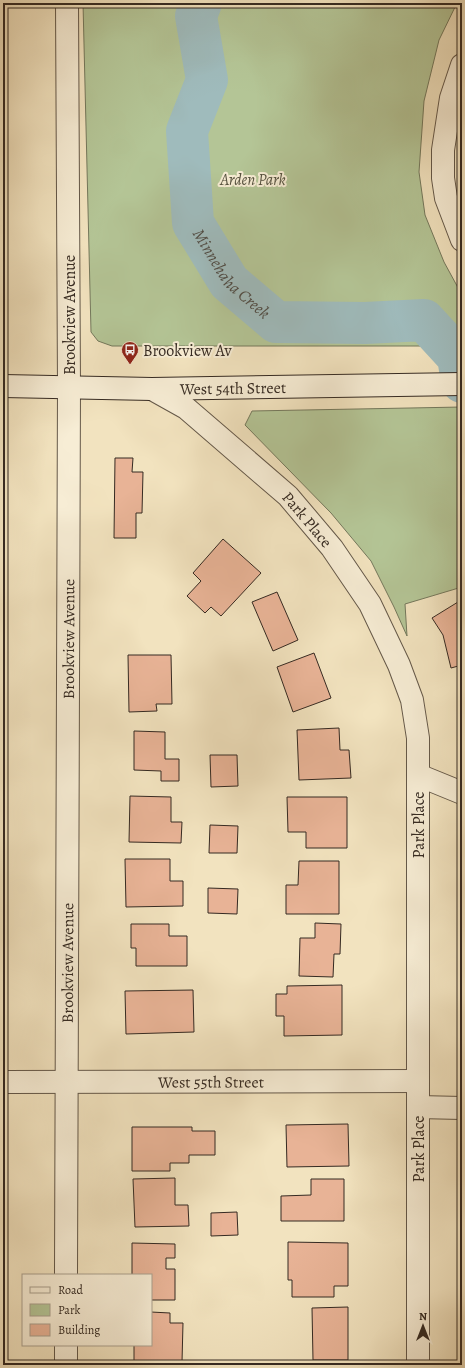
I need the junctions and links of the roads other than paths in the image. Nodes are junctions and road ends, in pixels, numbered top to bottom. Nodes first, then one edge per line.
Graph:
1 (67, 3) edge
2 (462, 65) edge
3 (462, 240) edge
4 (462, 384) edge
5 (3, 386) edge
6 (69, 387) junction
7 (152, 389) junction
8 (418, 774) junction
9 (462, 793) edge
10 (418, 1081) junction
11 (3, 1082) edge
12 (66, 1082) junction
13 (418, 1107) junction
14 (462, 1108) edge
15 (66, 1274) edge
16 (66, 1346) edge
17 (66, 1365) edge
18 (418, 1365) edge

1 - 6 street, Brookview Avenue
2 - 3 street
4 - 7 street, West 54th Street
5 - 6 street, West 54th Street
6 - 7 street, West 54th Street
6 - 12 street, Brookview Avenue
7 - 8 street, Park Place
8 - 9 street
8 - 10 street, Park Place
10 - 12 street, West 55th Street
10 - 13 street, Park Place
11 - 12 street, West 55th Street
12 - 15 street, Brookview Avenue
13 - 14 street
13 - 18 street, Park Place
16 - 17 street

